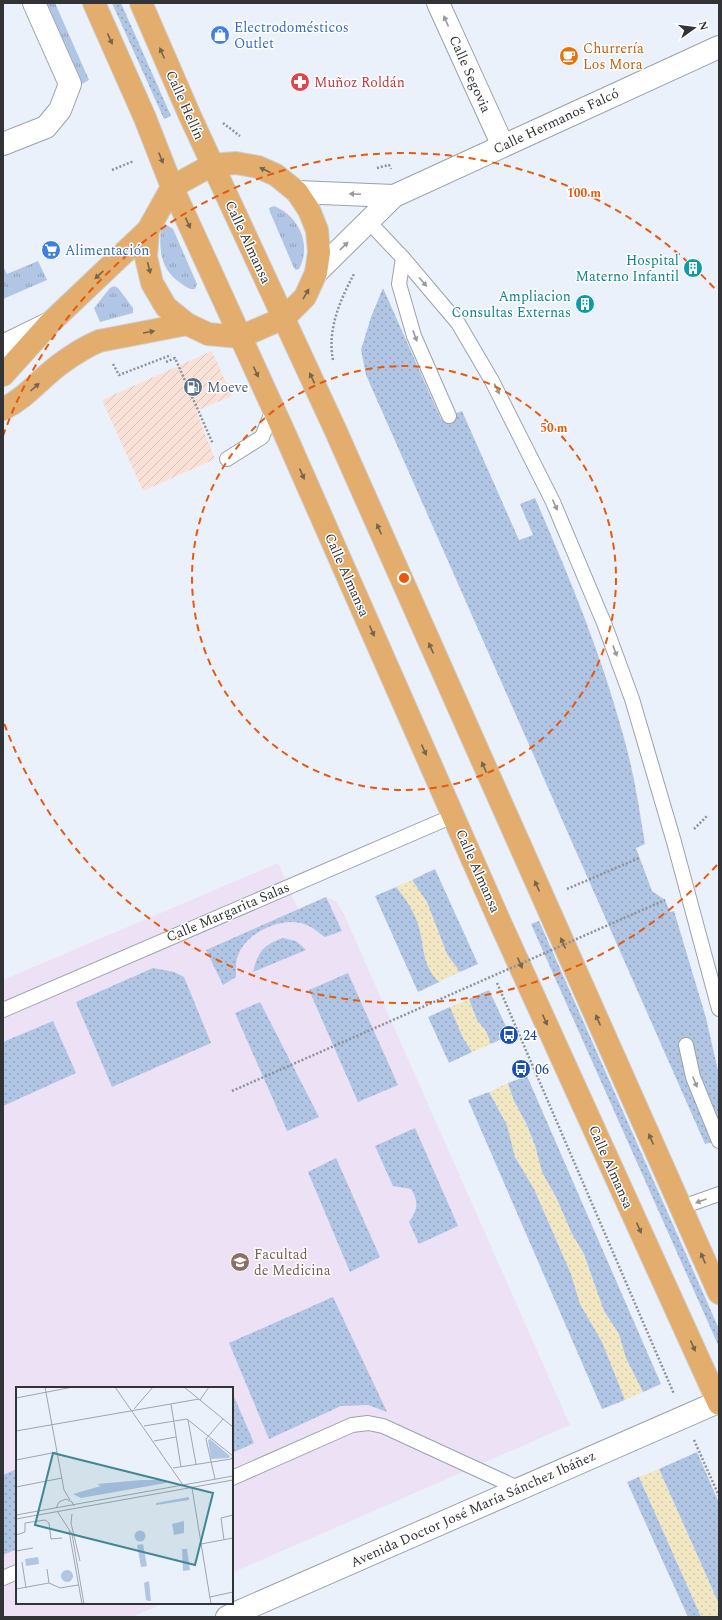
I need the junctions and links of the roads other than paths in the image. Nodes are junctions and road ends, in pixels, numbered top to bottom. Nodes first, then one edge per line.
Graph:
1 (34, 3) edge
2 (94, 3) edge
3 (141, 3) edge
4 (438, 3) edge
5 (719, 47) edge
6 (3, 144) edge
7 (503, 146) junction
8 (212, 165) junction
9 (172, 187) junction
10 (297, 192) junction
11 (394, 196) junction
12 (369, 222) junction
13 (148, 230) junction
14 (402, 258) junction
15 (316, 273) junction
16 (284, 318) junction
17 (50, 323) junction
18 (187, 324) junction
19 (240, 337) junction
20 (3, 346) edge
21 (3, 375) edge
22 (3, 409) edge
23 (273, 410) junction
24 (449, 416) dead end
25 (232, 455) road end
26 (453, 816) junction
27 (719, 1009) edge
28 (3, 1010) edge
29 (686, 1045) dead end
30 (719, 1141) edge
31 (719, 1194) edge
32 (682, 1208) junction
33 (719, 1293) edge
34 (718, 1403) edge
35 (233, 1478) edge
36 (520, 1489) junction
37 (16, 1572) edge
38 (3, 1578) edge
39 (227, 1617) edge

1 - 6 street
2 -> 9 main road
8 -> 3 main road, Calle Hellín
7 -> 4 street, Calle Segovia
5 - 7 street, Calle Hermanos Falcó
7 - 11 street, Calle Hermanos Falcó
8 - 9 main road
10 -> 8 main road
8 - 16 main road, Calle Almansa
9 - 13 main road
9 -> 19 main road, Calle Almansa
11 -> 10 street, Calle Hermanos Falcó
10 - 15 main road
11 - 12 street, Calle Hermanos Falcó
12 - 14 lane
15 -> 12 street, Calle Hermanos Falcó
13 -> 17 main road
13 -> 18 main road
14 -> 24 lane
14 -> 27 lane
16 -> 15 main road
16 - 19 main road
32 -> 16 main road, Calle Almansa
17 - 20 street
17 - 21 main road
18 - 19 main road
22 -> 18 main road
19 -> 23 main road, Calle Almansa
23 - 25 lane
23 -> 26 main road, Calle Almansa
26 - 28 lane, Calle Margarita Salas
26 -> 34 main road, Calle Almansa
29 -> 30 lane
31 -> 32 lane
33 -> 32 main road, Calle Almansa
34 - 36 street, Avenida Doctor José María Sánchez Ibáñez
35 - 36 lane
36 - 39 street, Avenida Doctor José María Sánchez Ibáñez
37 - 38 lane

